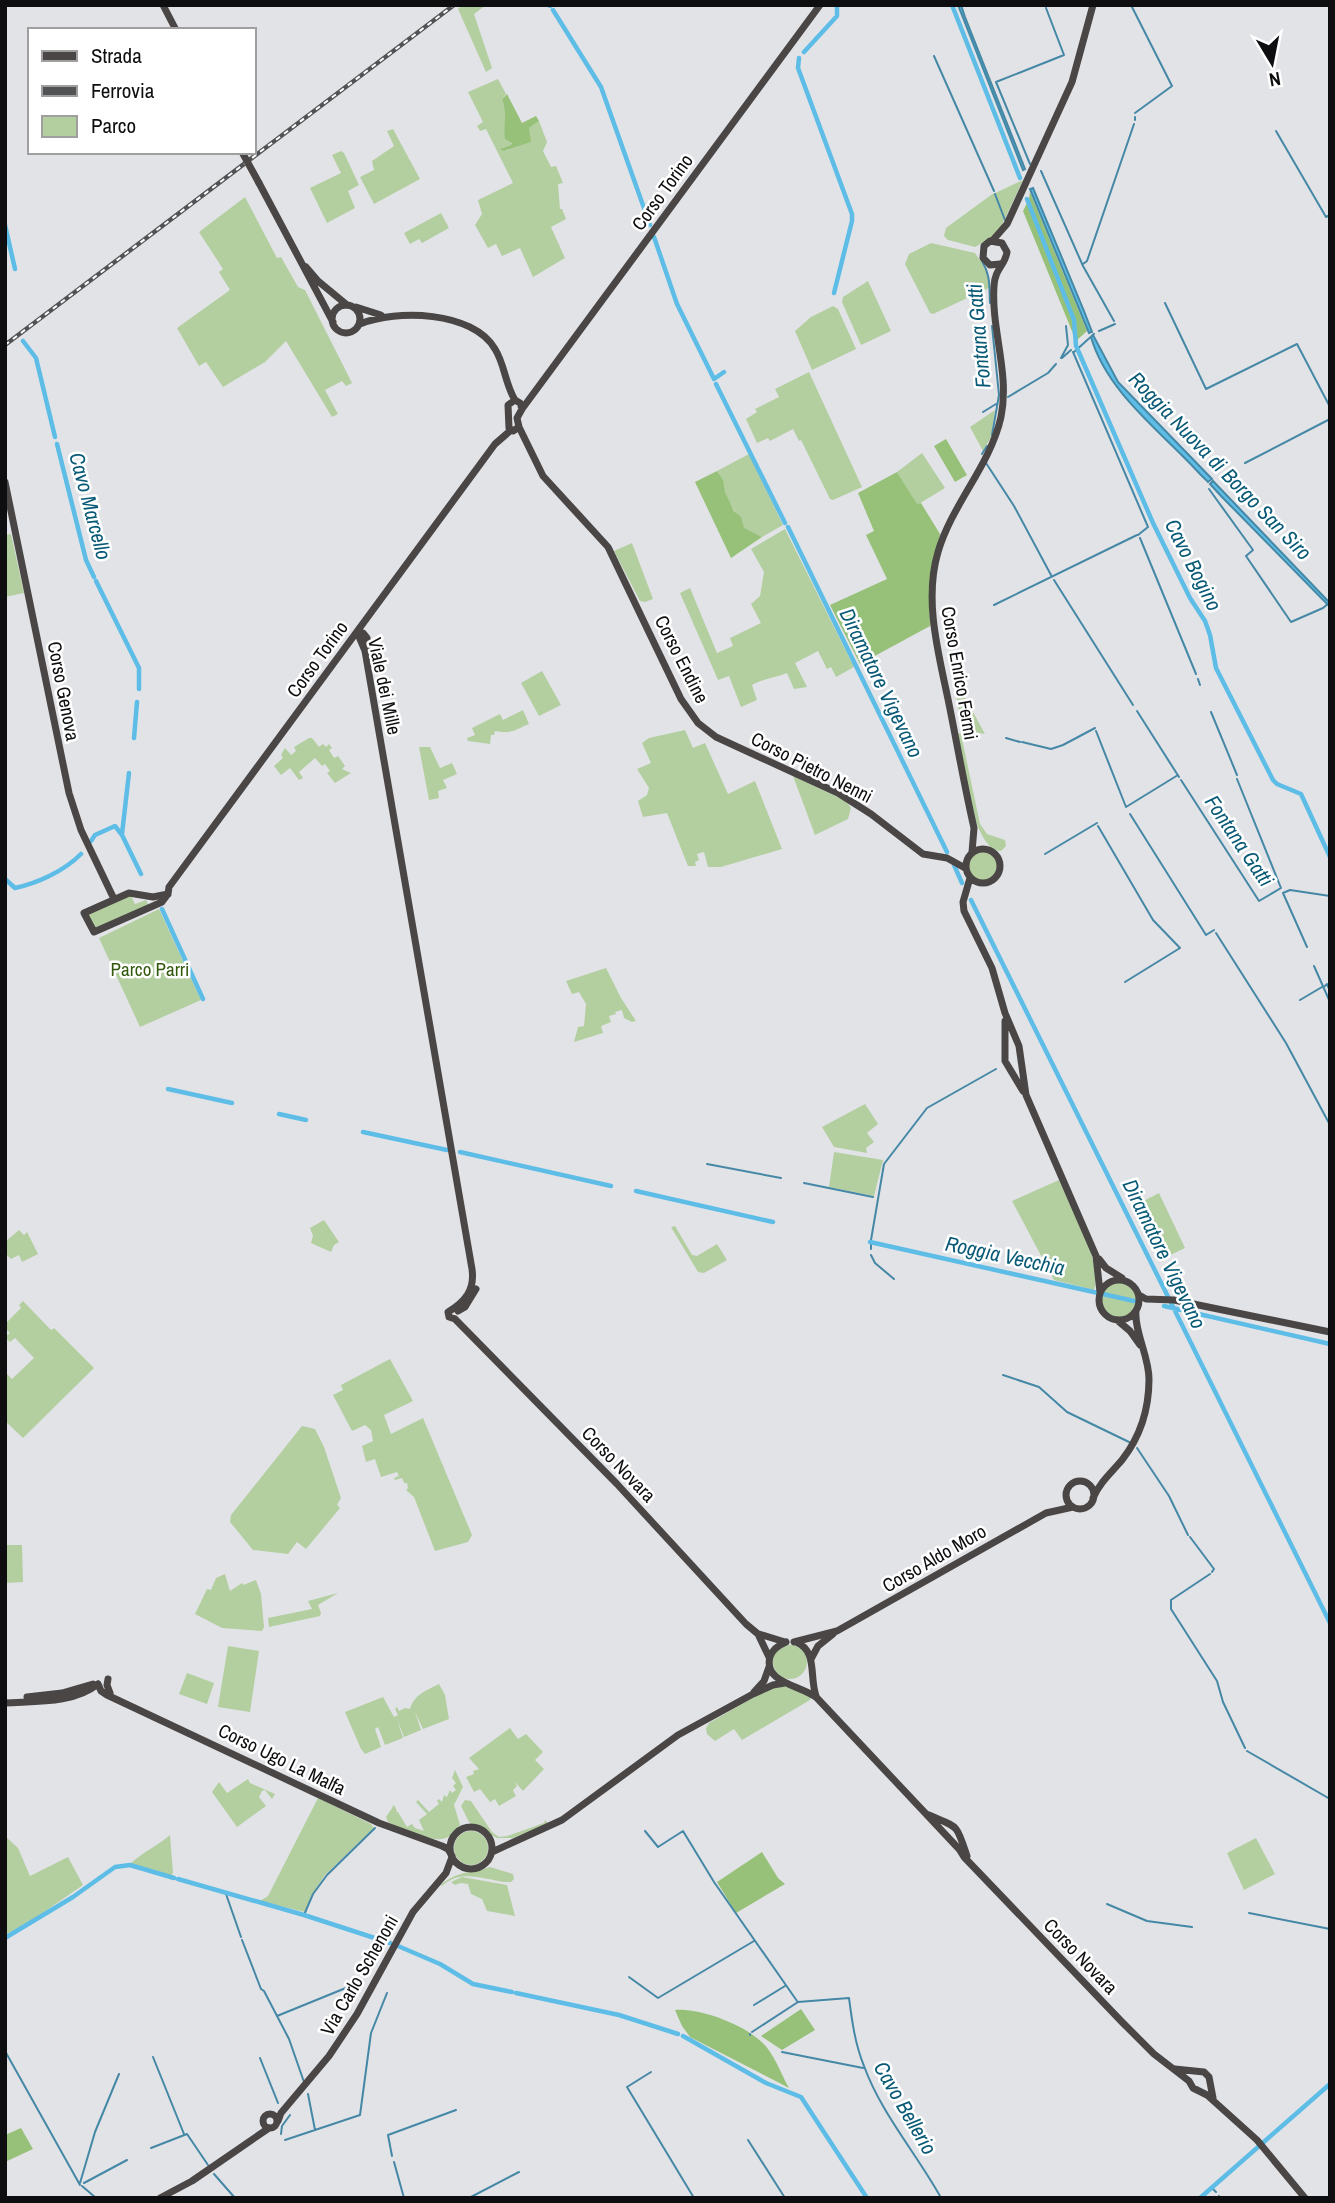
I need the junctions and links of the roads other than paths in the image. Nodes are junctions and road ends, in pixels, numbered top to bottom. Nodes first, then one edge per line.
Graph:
1 (163, 5) edge
2 (820, 5) edge
3 (1093, 5) edge
4 (175, 28) edge
5 (243, 154) edge
6 (1007, 224) junction
7 (993, 240) junction
8 (1004, 245) junction
9 (300, 260) junction
10 (988, 263) junction
11 (1000, 264) junction
12 (994, 285) junction
13 (350, 306) junction
14 (388, 317) junction
15 (333, 322) junction
16 (360, 324) junction
17 (530, 397) junction
18 (513, 402) junction
19 (522, 409) junction
20 (513, 428) junction
21 (5, 482) edge
22 (357, 632) junction
23 (698, 723) joint
24 (974, 828) junction
25 (989, 850) junction
26 (971, 854) junction
27 (947, 858) junction
28 (965, 868) junction
29 (970, 878) junction
30 (980, 883) junction
31 (168, 894) junction
32 (966, 894) junction
33 (148, 897) junction
34 (114, 899) junction
35 (150, 907) junction
36 (1005, 1013) junction
37 (1018, 1042) junction
38 (1005, 1047) junction
39 (1021, 1059) junction
40 (1007, 1065) junction
41 (1026, 1095) junction
42 (1096, 1256) junction
43 (1125, 1280) junction
44 (1100, 1293) junction
45 (1139, 1295) junction
46 (1160, 1300) junction
47 (1137, 1310) junction
48 (455, 1313) joint
49 (1117, 1320) junction
50 (1330, 1332) edge
51 (1145, 1355) junction
52 (1106, 1477) junction
53 (1083, 1482) junction
54 (1066, 1492) junction
55 (1093, 1498) junction
56 (1073, 1507) junction
57 (1046, 1513) junction
58 (837, 1630) junction
59 (758, 1634) junction
60 (790, 1642) junction
61 (770, 1662) junction
62 (811, 1663) junction
63 (108, 1679) dead end
64 (789, 1683) junction
65 (98, 1684) junction
66 (85, 1692) junction
67 (753, 1694) junction
68 (114, 1697) junction
69 (817, 1698) junction
70 (5, 1701) edge
71 (939, 1822) junction
72 (488, 1835) junction
73 (454, 1836) junction
74 (517, 1840) junction
75 (432, 1843) junction
76 (959, 1845) junction
77 (492, 1852) junction
78 (452, 1856) junction
79 (466, 1869) junction
80 (442, 1879) junction
81 (1174, 2068) junction
82 (1195, 2072) junction
83 (1189, 2081) junction
84 (1209, 2083) junction
85 (1198, 2091) junction
86 (1215, 2102) junction
87 (276, 2117) junction
88 (267, 2125) junction
89 (160, 2198) edge
90 (1305, 2198) edge

1 - 4 main road
2 - 17 main road, Corso Torino
3 - 6 main road
5 - 9 main road, bridge
6 - 7 main road
6 - 8 main road
7 - 8 main road
7 - 10 main road
8 - 11 main road
9 - 13 main road
9 - 15 main road
10 - 11 main road
10 - 12 main road, Corso Enrico Fermi
11 - 12 main road, Corso Enrico Fermi
12 - 24 main road, Corso Enrico Fermi
13 - 14 main road
13 - 15 main road
13 - 16 main road
14 - 16 main road
14 - 18 main road
15 - 16 main road
17 - 18 main road
17 - 19 main road, Corso Torino
18 - 19 main road
18 - 20 main road
19 - 20 main road
20 - 22 main road, Corso Torino
20 - 23 main road, Corso Endine
21 - 34 main road, Corso Genova
22 - 31 main road, Corso Torino
22 - 48 main road, Viale dei Mille
23 - 27 main road, Corso Pietro Nenni
24 - 25 main road, Corso Enrico Fermi
24 - 26 main road, Corso Enrico Fermi
25 - 26 main road
25 - 30 main road
26 - 27 main road, Corso Pietro Nenni
26 - 28 main road
27 - 28 main road, Corso Pietro Nenni
28 - 29 main road
29 - 30 main road
29 - 32 main road
30 - 32 main road
31 - 33 main road
31 - 35 main road
32 - 36 main road
33 - 34 main road
33 - 35 main road
34 - 35 main road
36 - 37 main road
36 - 38 main road
37 - 38 main road
37 - 39 main road
38 - 40 main road
39 - 40 main road
39 - 41 main road
40 - 41 main road
41 - 42 main road
42 - 43 main road
42 - 44 main road
43 - 44 main road
43 - 45 main road
44 - 49 main road
45 - 46 main road
45 - 47 main road
46 - 47 main road
46 - 50 main road
47 - 49 main road
47 - 51 main road
48 - 59 main road, Corso Novara
49 - 51 main road
51 - 52 main road
52 - 53 main road
52 - 55 main road
53 - 54 main road
53 - 55 main road
54 - 56 main road
54 - 57 main road, Corso Aldo Moro
55 - 56 main road
56 - 57 main road, Corso Aldo Moro
57 - 58 main road, Corso Aldo Moro
58 - 60 main road, Corso Aldo Moro
58 - 62 main road, Corso Aldo Moro
59 - 60 main road, Corso Novara
59 - 61 main road, Corso Novara
60 - 61 main road
60 - 62 main road
61 - 64 main road
61 - 67 main road
62 - 64 main road
62 - 69 main road
63 - 68 main road
64 - 67 main road
64 - 69 main road
65 - 66 main road
65 - 68 main road, Corso Ugo La Malfa
65 - 70 main road
66 - 68 main road, Corso Ugo La Malfa
66 - 70 main road
67 - 74 main road
68 - 75 main road, Corso Ugo La Malfa
69 - 71 main road
71 - 76 main road
71 - 76 main road
72 - 73 main road
72 - 74 main road
72 - 77 main road
73 - 75 main road
73 - 78 main road
74 - 77 main road
75 - 78 main road, Corso Ugo La Malfa
76 - 81 main road, Corso Novara
77 - 79 main road
78 - 79 main road
78 - 80 main road
79 - 80 main road
80 - 87 main road, Via Carlo Schenoni
81 - 82 main road, Corso Novara
81 - 83 main road, Corso Novara
82 - 83 main road
82 - 84 main road, Corso Novara
83 - 85 main road, Corso Novara
84 - 85 main road
84 - 86 main road
85 - 86 main road, Corso Novara
86 - 90 main road, Corso Novara
87 - 88 main road
87 - 88 main road
88 - 89 main road

